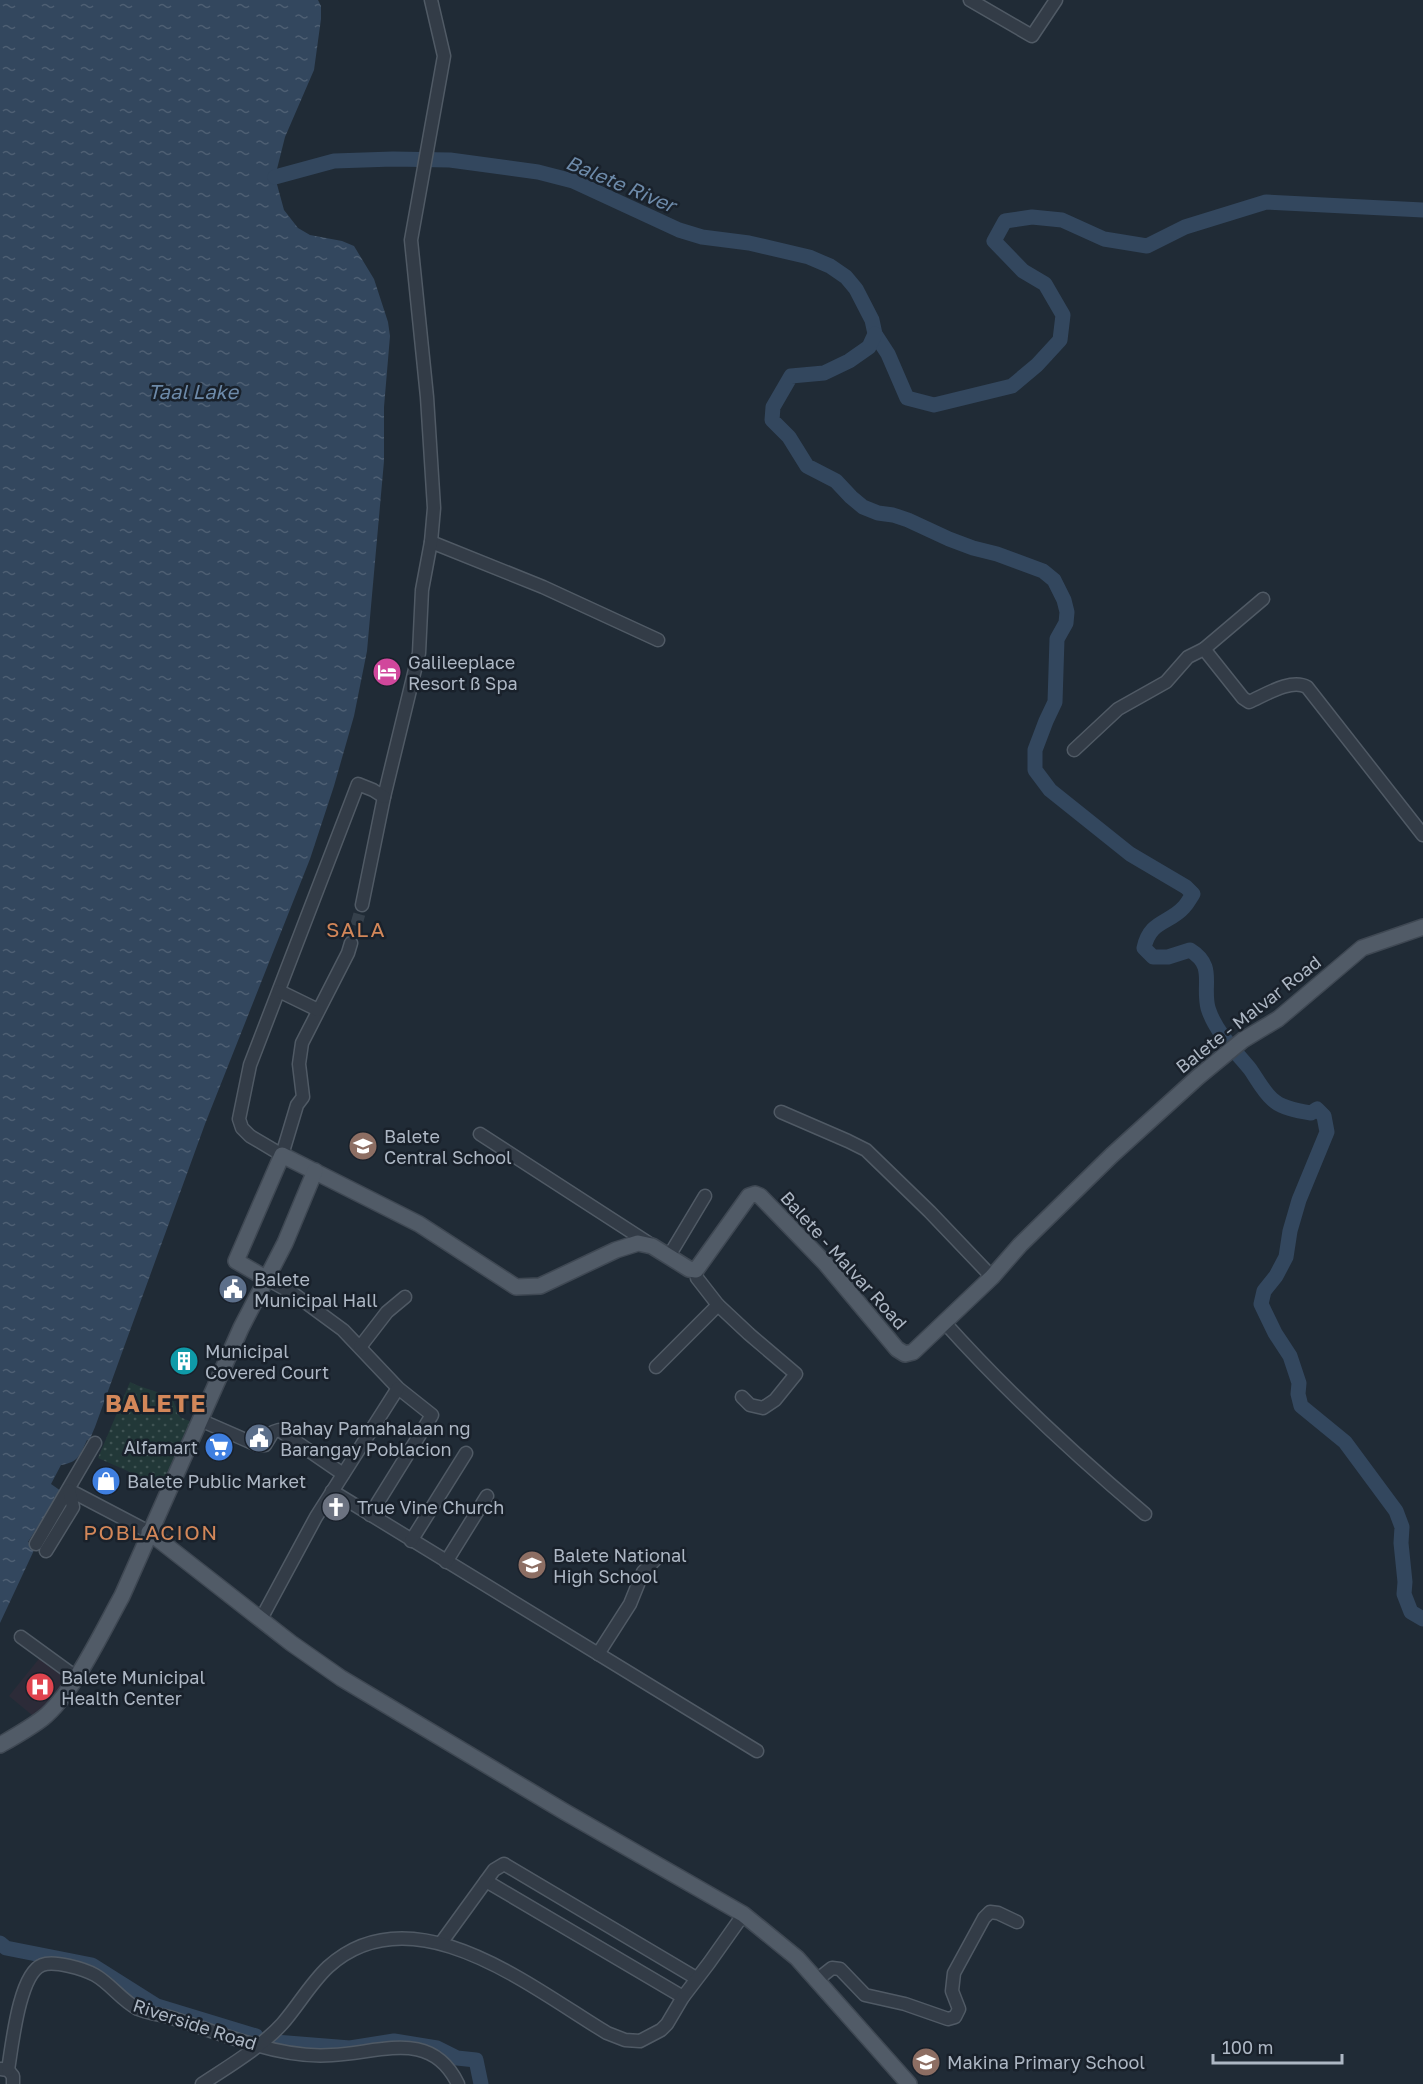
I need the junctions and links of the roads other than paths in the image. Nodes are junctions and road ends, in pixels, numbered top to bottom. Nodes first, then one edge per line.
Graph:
1 (432, 0) edge
2 (970, 0) edge
3 (1056, 0) edge
4 (431, 542) junction
5 (1263, 599) dead end
6 (658, 640) dead end
7 (1204, 649) junction
8 (1074, 750) dead end
9 (384, 797) junction
10 (1423, 835) edge
11 (362, 906) tunnel mouth
12 (1423, 927) edge
13 (351, 943) tunnel mouth
14 (279, 991) junction
15 (318, 1010) junction
16 (781, 1113) dead end
17 (480, 1134) dead end
18 (282, 1155) junction
19 (315, 1171) junction
20 (705, 1196) dead end
21 (652, 1246) junction
22 (669, 1256) junction
23 (696, 1270) junction
24 (992, 1277) junction
25 (267, 1279) junction
26 (405, 1297) dead end
27 (718, 1305) junction
28 (945, 1323) junction
29 (360, 1347) junction
30 (656, 1367) dead end
31 (398, 1388) junction
32 (742, 1397) dead end
33 (201, 1420) junction
34 (95, 1443) dead end
35 (466, 1453) dead end
36 (343, 1474) junction
37 (71, 1487) junction
38 (332, 1491) junction
39 (487, 1496) dead end
40 (1145, 1514) dead end
41 (370, 1515) junction
42 (149, 1532) junction
43 (411, 1541) junction
44 (41, 1547) dead end
45 (656, 1559) dead end
46 (446, 1563) junction
47 (261, 1619) junction
48 (21, 1637) dead end
49 (598, 1654) junction
50 (76, 1677) junction
51 (0, 1745) edge
52 (757, 1751) dead end
53 (486, 1881) junction
54 (743, 1915) junction
55 (1017, 1922) dead end
56 (441, 1943) junction
57 (696, 1978) junction
58 (818, 1979) junction
59 (682, 1997) junction
60 (257, 2046) junction
61 (4, 2070) edge
62 (13, 2084) edge
63 (202, 2084) edge
64 (458, 2084) edge
65 (909, 2084) edge

1 - 4 street
2 - 3 street
4 - 6 street
4 - 9 street
5 - 7 street
7 - 8 street
7 - 10 street
9 - 11 street
9 - 14 street
12 - 24 main road, Balete - Malvar Road
13 - 15 street
14 - 15 street
14 - 18 street
15 - 18 street
16 - 24 street
17 - 21 street
18 - 19 main road
18 - 25 main road
19 - 21 main road
19 - 25 main road
20 - 22 street
21 - 22 main road
22 - 23 main road
23 - 27 street
23 - 28 main road, Balete - Malvar Road
24 - 28 main road, Balete - Malvar Road
25 - 29 street
25 - 33 main road
26 - 29 street
27 - 30 street
27 - 32 street
28 - 40 street
29 - 31 street
31 - 36 street
31 - 41 street
33 - 36 street
33 - 42 main road
34 - 37 street
35 - 43 street
36 - 38 street
37 - 42 street
37 - 44 street
38 - 41 street
38 - 47 street
39 - 46 street
41 - 43 street
42 - 47 main road
42 - 50 main road
43 - 46 street
45 - 49 street
46 - 49 street
47 - 54 main road
48 - 50 street
49 - 52 street
50 - 51 main road
53 - 56 street
53 - 57 street
53 - 59 street
54 - 57 street
54 - 58 main road
55 - 58 street
56 - 59 street
56 - 60 street
57 - 59 street
58 - 65 main road
60 - 61 street, Riverside Road
60 - 63 street
60 - 64 street, Riverside Road
61 - 62 street

